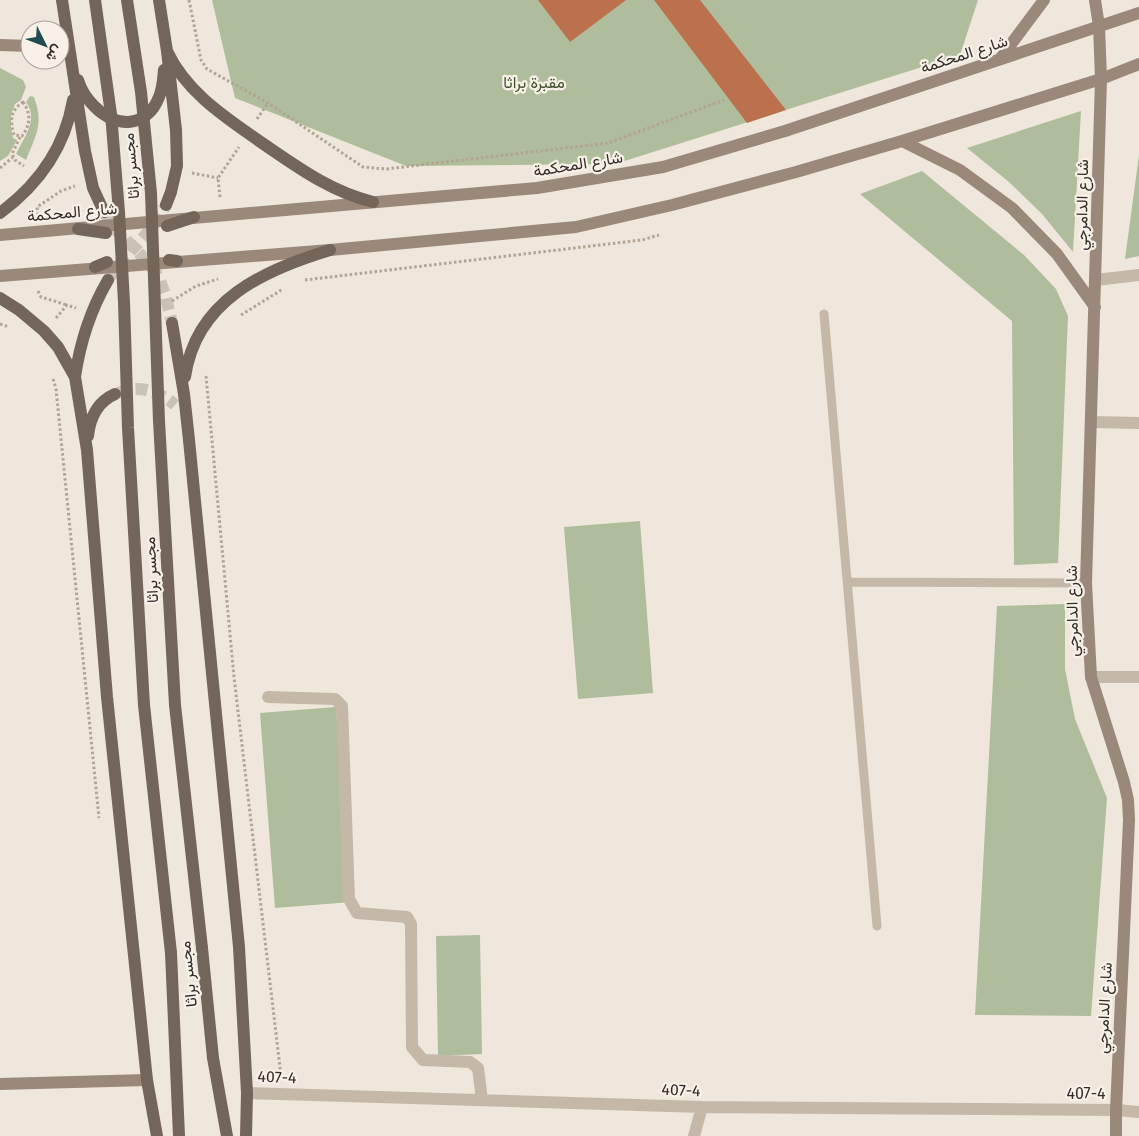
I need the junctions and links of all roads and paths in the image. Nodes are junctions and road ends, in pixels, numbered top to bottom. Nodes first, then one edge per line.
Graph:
1 (62, 0) edge
2 (95, 0) edge
3 (127, 0) edge
4 (159, 0) edge
5 (189, 0) edge
6 (1044, 0) edge
7 (1095, 0) edge
8 (1139, 13) edge
9 (64, 20) edge
10 (1099, 26) junction
11 (165, 37) junction
12 (0, 45) edge
13 (20, 46) edge
14 (168, 51) junction
15 (1000, 59) junction
16 (70, 60) edge
17 (1139, 64) edge
18 (70, 67) edge
19 (1101, 79) junction
20 (74, 88) junction
21 (724, 100) dead end
22 (22, 136) joint
23 (243, 140) dead end
24 (902, 141) junction
25 (13, 157) dead end
26 (0, 168) edge
27 (188, 172) dead end
28 (218, 178) junction
29 (81, 183) dead end
30 (57, 188) dead end
31 (62, 191) junction
32 (220, 195) dead end
33 (373, 202) junction
34 (166, 206) tunnel mouth
35 (38, 210) dead end
36 (104, 212) tunnel mouth
37 (0, 213) edge
38 (194, 217) junction
39 (167, 226) dead end
40 (78, 229) junction
41 (106, 233) dead end
42 (0, 235) edge
43 (659, 235) dead end
44 (330, 250) junction
45 (1139, 275) edge
46 (0, 276) edge
47 (223, 277) dead end
48 (108, 280) tunnel mouth
49 (1096, 280) junction
50 (298, 282) dead end
51 (290, 285) dead end
52 (38, 290) dead end
53 (0, 298) edge
54 (171, 302) dead end
55 (67, 305) junction
56 (1095, 307) junction
57 (83, 310) dead end
58 (824, 314) dead end
59 (238, 317) dead end
60 (54, 320) dead end
61 (172, 323) tunnel mouth
62 (0, 324) edge
63 (16, 329) dead end
64 (205, 370) dead end
65 (52, 374) dead end
66 (75, 377) junction
67 (115, 394) tunnel mouth
68 (184, 394) junction
69 (175, 405) tunnel mouth
70 (1092, 422) junction
71 (1139, 423) edge
72 (189, 440) junction
73 (87, 450) junction
74 (848, 582) junction
75 (1086, 583) junction
76 (1090, 677) junction
77 (1139, 677) edge
78 (268, 697) dead end
79 (99, 819) dead end
80 (878, 926) dead end
81 (148, 1080) junction
82 (0, 1084) edge
83 (246, 1092) junction
84 (283, 1094) junction
85 (482, 1100) junction
86 (702, 1107) junction
87 (1116, 1110) junction
88 (1139, 1112) edge
89 (156, 1136) edge
90 (179, 1136) edge
91 (227, 1136) edge
92 (246, 1136) edge
93 (694, 1136) edge
94 (1116, 1136) edge

1 - 9 main road
2 - 90 main road, مجسر براثا, bridge
3 - 91 main road, مجسر براثا, bridge
4 - 11 main road
5 - 21 path
6 - 15 main road
7 - 10 main road, شارع الدامرجي
8 - 10 main road, شارع المحكمة
10 - 15 main road, شارع المحكمة
10 - 19 main road, شارع الدامرجي
11 - 14 main road
11 - 16 main road
12 - 13 main road
14 - 33 main road
14 - 34 main road
15 - 33 main road, شارع المحكمة
17 - 19 main road
18 - 20 main road
19 - 24 main road
19 - 49 main road, شارع الدامرجي
20 - 36 main road
20 - 37 main road
22 - 22 path
23 - 28 path
24 - 44 main road
24 - 56 main road
25 - 26 path
27 - 28 path
28 - 32 path
29 - 31 path
30 - 31 path
31 - 35 path
33 - 38 main road, شارع المحكمة
38 - 39 main road
38 - 40 main road, شارع المحكمة
40 - 41 main road
40 - 42 main road, شارع المحكمة
43 - 50 path
44 - 46 main road
44 - 68 main road
45 - 49 street
47 - 54 path
48 - 66 main road
49 - 56 main road, شارع الدامرجي
51 - 59 path
52 - 55 path
53 - 66 main road
55 - 57 path
55 - 60 path
56 - 70 main road, شارع الدامرجي
58 - 74 lane
61 - 68 main road
62 - 63 path
64 - 84 path
65 - 79 path
66 - 73 main road
67 - 73 main road
68 - 72 main road
69 - 72 main road
70 - 71 street
70 - 75 main road, شارع الدامرجي
72 - 83 main road
73 - 81 main road
74 - 75 lane
74 - 80 lane
75 - 76 main road, شارع الدامرجي
76 - 77 street
76 - 87 main road, شارع الدامرجي
78 - 85 street
81 - 82 main road
81 - 89 main road
83 - 84 street, 407-4
83 - 92 main road
84 - 85 street, 407-4
85 - 86 street, 407-4
86 - 87 street, 407-4
86 - 93 street
87 - 88 street, 407-4
87 - 94 main road, شارع الدامرجي

